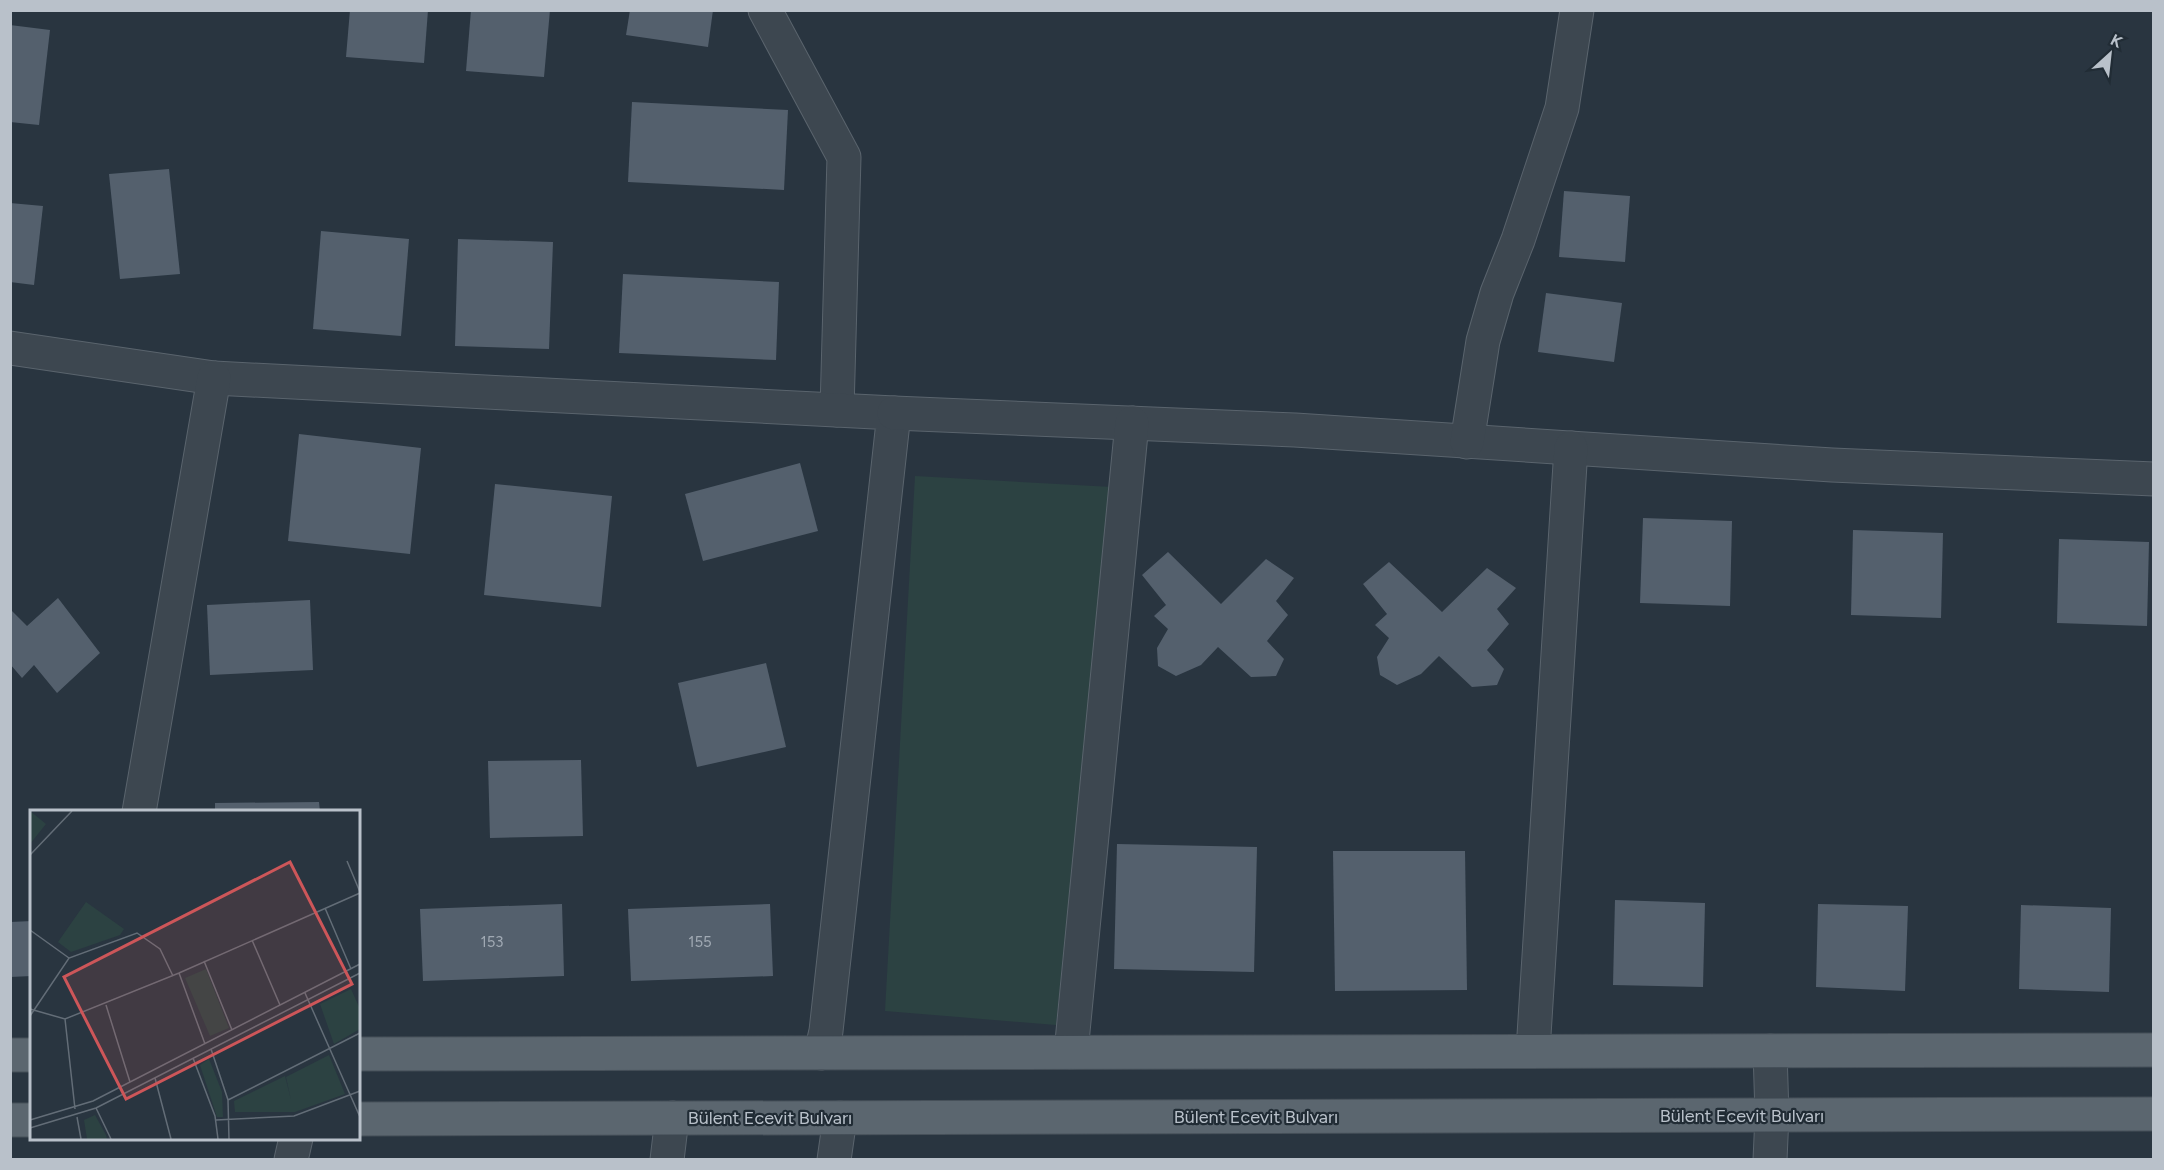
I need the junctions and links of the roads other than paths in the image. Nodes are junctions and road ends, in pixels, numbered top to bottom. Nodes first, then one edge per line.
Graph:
1 (765, 10) edge
2 (1577, 10) edge
3 (10, 348) edge
4 (214, 378) junction
5 (837, 410) junction
6 (894, 413) junction
7 (1132, 423) junction
8 (1467, 442) junction
9 (1571, 448) junction
10 (2154, 479) edge
11 (139, 810) edge
12 (2154, 1050) edge
13 (1533, 1051) junction
14 (1770, 1051) junction
15 (1071, 1052) junction
16 (821, 1053) junction
17 (360, 1054) edge
18 (10, 1055) edge
19 (30, 1055) edge
20 (2154, 1114) edge
21 (1772, 1115) junction
22 (672, 1118) junction
23 (840, 1118) junction
24 (360, 1119) edge
25 (10, 1120) edge
26 (30, 1120) edge
27 (296, 1140) edge
28 (291, 1160) edge
29 (667, 1160) edge
30 (834, 1160) edge
31 (1770, 1160) edge

1 - 5 street
2 - 8 street
3 - 4 street
4 - 5 street
4 - 11 street
5 - 6 street
6 - 7 street
6 - 16 street
7 - 8 street
7 - 15 street
8 - 9 street
9 - 10 street
9 - 13 street
12 - 14 main road
13 - 14 main road
13 - 15 main road
14 - 21 street
15 - 16 main road
16 - 17 main road
18 - 19 main road
20 - 21 main road, Bülent Ecevit Bulvarı
21 - 23 main road, Bülent Ecevit Bulvarı
21 - 31 street
22 - 23 main road, Bülent Ecevit Bulvarı
22 - 24 main road, Bülent Ecevit Bulvarı
22 - 29 street
23 - 30 street
25 - 26 main road
27 - 28 street

